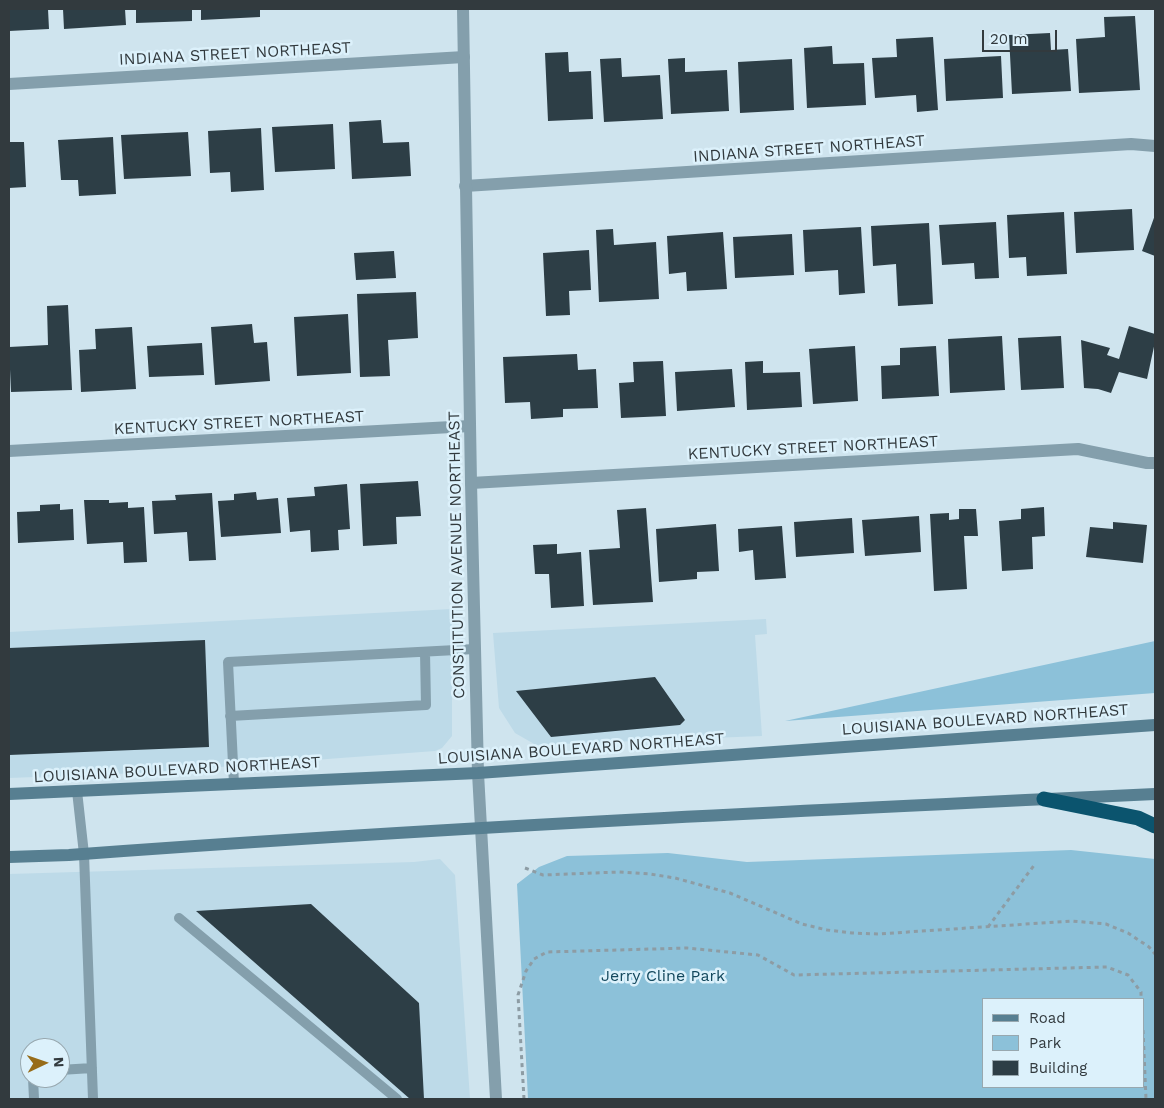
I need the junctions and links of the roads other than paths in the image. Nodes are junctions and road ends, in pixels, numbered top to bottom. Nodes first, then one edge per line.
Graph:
1 (463, 9) edge
2 (464, 57) junction
3 (9, 84) edge
4 (1155, 146) edge
5 (466, 186) junction
6 (470, 426) junction
7 (9, 451) edge
8 (1155, 463) edge
9 (471, 483) junction
10 (475, 649) junction
11 (425, 652) junction
12 (230, 716) junction
13 (1155, 725) edge
14 (478, 773) junction
15 (234, 784) junction
16 (77, 791) junction
17 (9, 794) edge
18 (1155, 794) edge
19 (1044, 799) junction
20 (1155, 826) edge
21 (481, 828) junction
22 (84, 854) junction
23 (9, 857) edge
24 (179, 918) dead end
25 (92, 1068) junction
26 (70, 1069) edge
27 (93, 1099) edge
28 (397, 1099) edge
29 (496, 1099) edge

1 - 2 street, CONSTITUTION AVENUE NORTHEAST
2 - 3 street, INDIANA STREET NORTHEAST
2 - 5 street, CONSTITUTION AVENUE NORTHEAST
4 - 5 street, INDIANA STREET NORTHEAST
5 - 6 street, CONSTITUTION AVENUE NORTHEAST
6 - 7 street, KENTUCKY STREET NORTHEAST
6 - 9 street, CONSTITUTION AVENUE NORTHEAST
8 - 9 street, KENTUCKY STREET NORTHEAST
9 - 10 street, CONSTITUTION AVENUE NORTHEAST
10 - 11 lane
10 - 14 street, CONSTITUTION AVENUE NORTHEAST
11 - 12 lane
11 - 12 lane
12 - 15 lane
13 - 14 main road, LOUISIANA BOULEVARD NORTHEAST
14 - 15 main road, LOUISIANA BOULEVARD NORTHEAST
14 - 21 street, CONSTITUTION AVENUE NORTHEAST
15 - 16 main road, LOUISIANA BOULEVARD NORTHEAST
16 - 17 main road, LOUISIANA BOULEVARD NORTHEAST
16 - 22 lane
18 - 19 main road
19 - 20 highway
19 - 21 main road
21 - 22 main road
21 - 29 street, CONSTITUTION AVENUE NORTHEAST
22 - 23 main road
22 - 25 lane
24 - 28 lane
25 - 26 lane
25 - 27 lane

